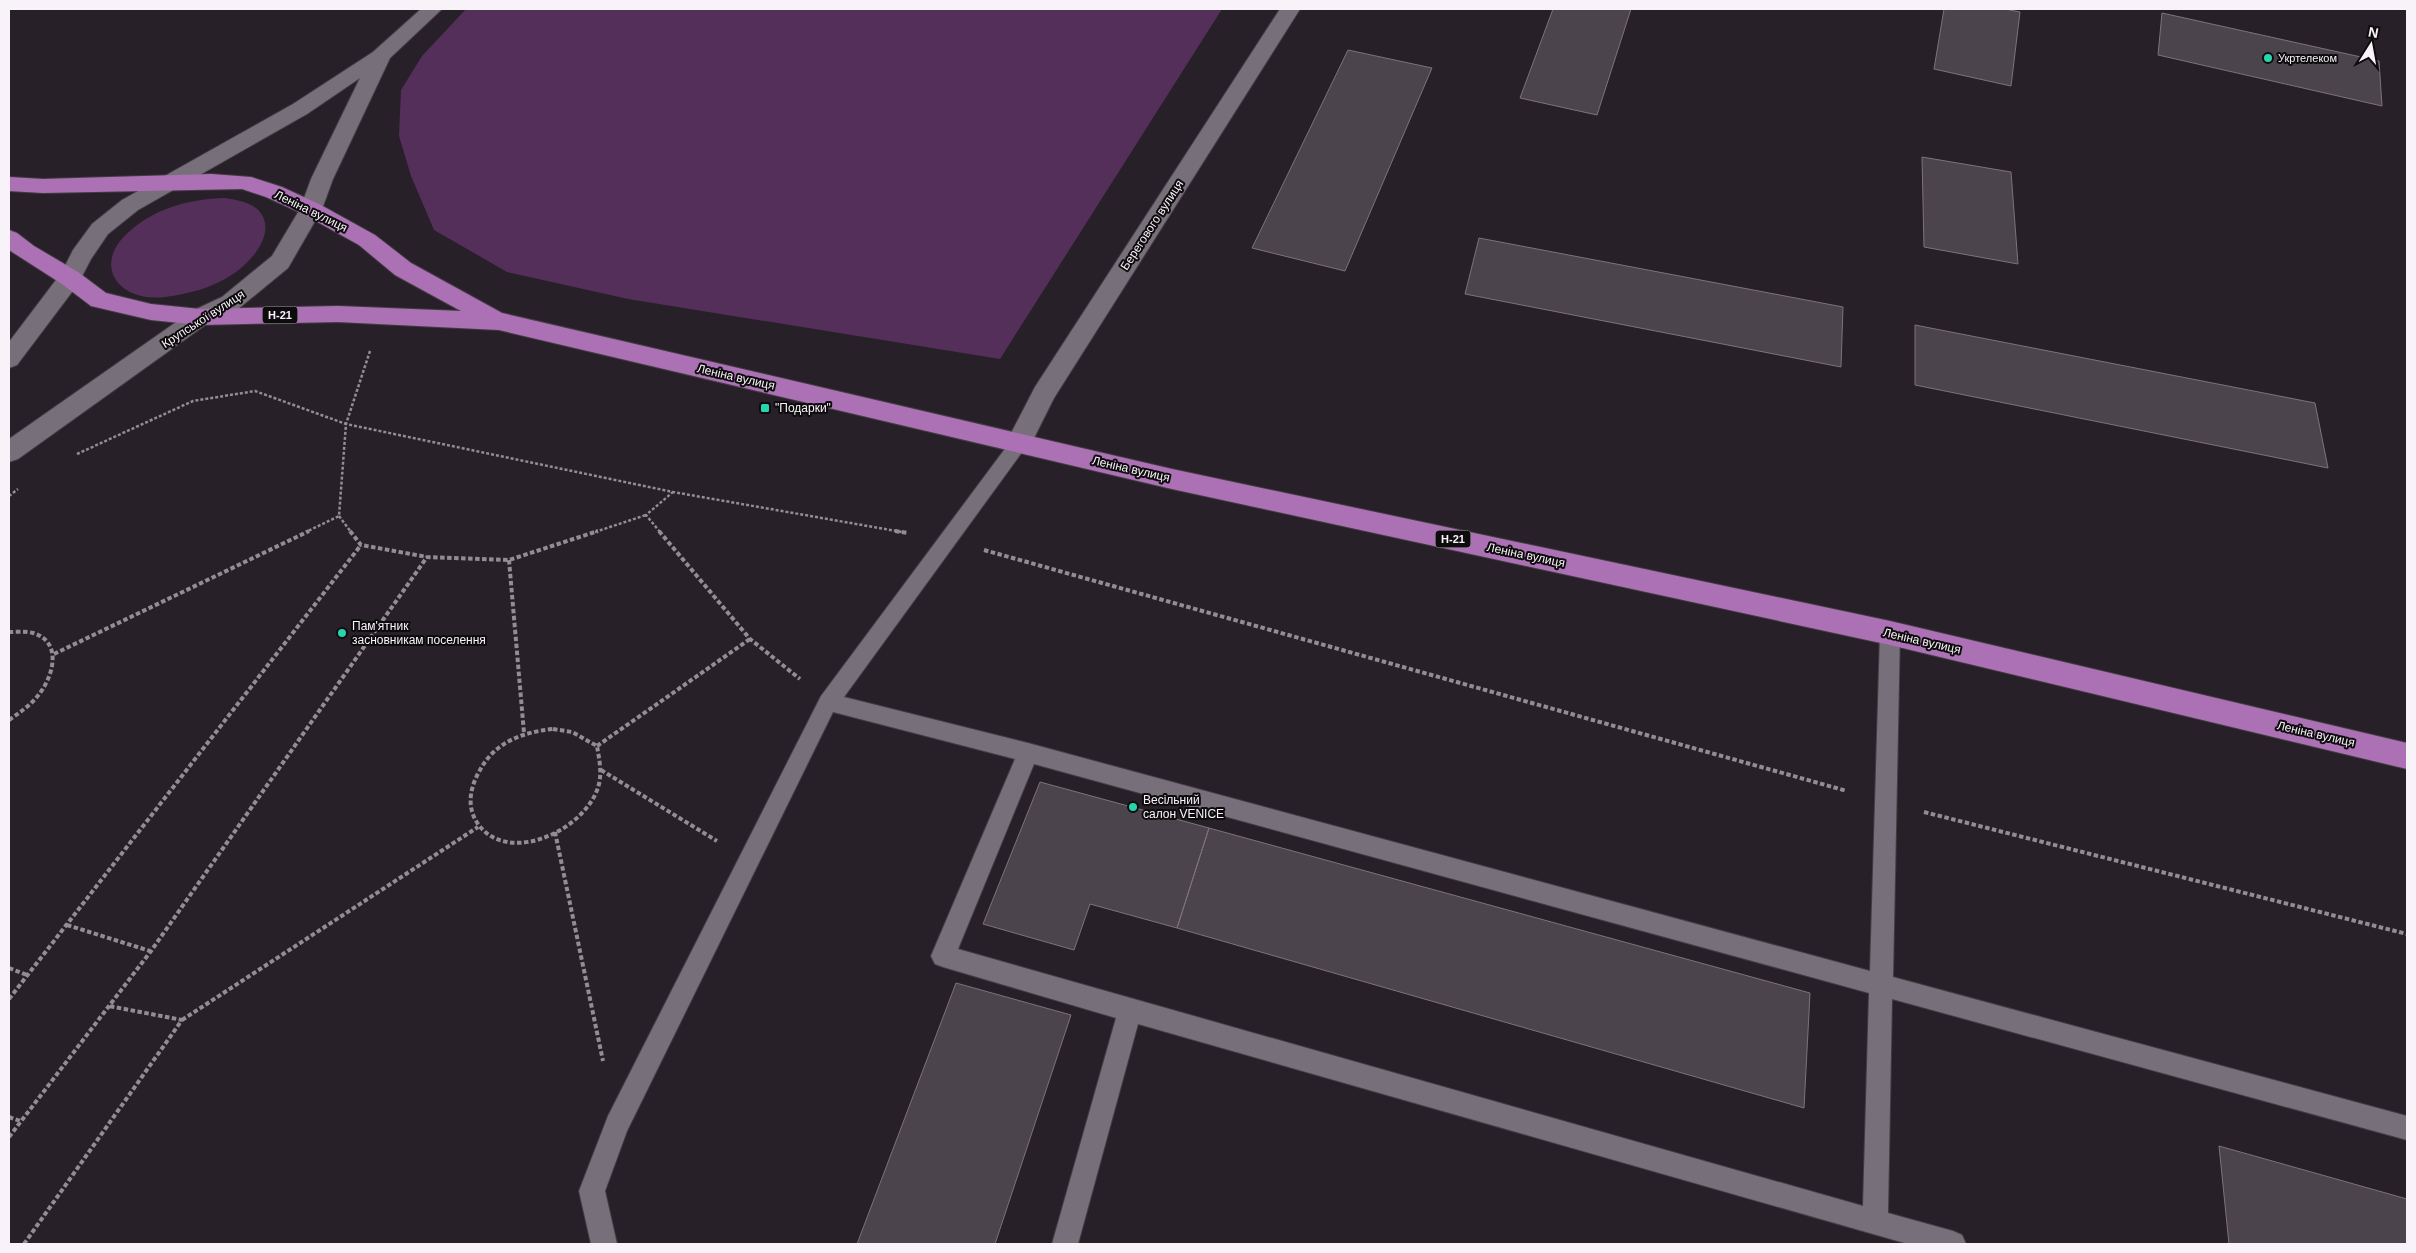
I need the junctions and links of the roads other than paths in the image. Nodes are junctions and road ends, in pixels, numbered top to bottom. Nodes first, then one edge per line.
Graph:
1 (432, 9) edge
2 (1290, 9) edge
3 (380, 56) junction
4 (9, 184) edge
5 (165, 184) junction
6 (311, 209) junction
7 (9, 238) edge
8 (70, 278) junction
9 (200, 317) junction
10 (499, 321) junction
11 (9, 359) edge
12 (1018, 443) junction
13 (9, 452) edge
14 (1890, 634) junction
15 (828, 702) junction
16 (1028, 753) junction
17 (2407, 756) edge
18 (1880, 984) junction
19 (1130, 1010) junction
20 (2407, 1128) edge
21 (1875, 1222) junction
22 (604, 1244) edge
23 (1065, 1244) edge
24 (1953, 1244) edge

1 - 3 street, Крупської вулиця
2 - 12 street, Берегового вулиця
3 - 5 street, Крупської вулиця
3 - 6 street, Крупської вулиця
4 - 5 main road, Леніна вулиця / Н-21
5 - 6 main road, Леніна вулиця / Н-21
5 - 8 street, Крупської вулиця
6 - 9 street, Крупської вулиця
6 - 10 main road, Леніна вулиця / Н-21
7 - 8 main road, Леніна вулиця / Н-21
8 - 9 main road, Леніна вулиця / Н-21
8 - 11 street, Крупської вулиця
9 - 10 main road, Леніна вулиця / Н-21
9 - 13 street, Крупської вулиця
10 - 12 main road, Леніна вулиця / Н-21
12 - 14 main road, Леніна вулиця / Н-21
12 - 15 lane
14 - 17 main road, Леніна вулиця / Н-21
14 - 18 lane
15 - 16 lane
15 - 22 lane
16 - 18 lane
16 - 19 lane
18 - 20 lane
18 - 21 lane
19 - 21 lane
19 - 23 lane
21 - 24 lane

